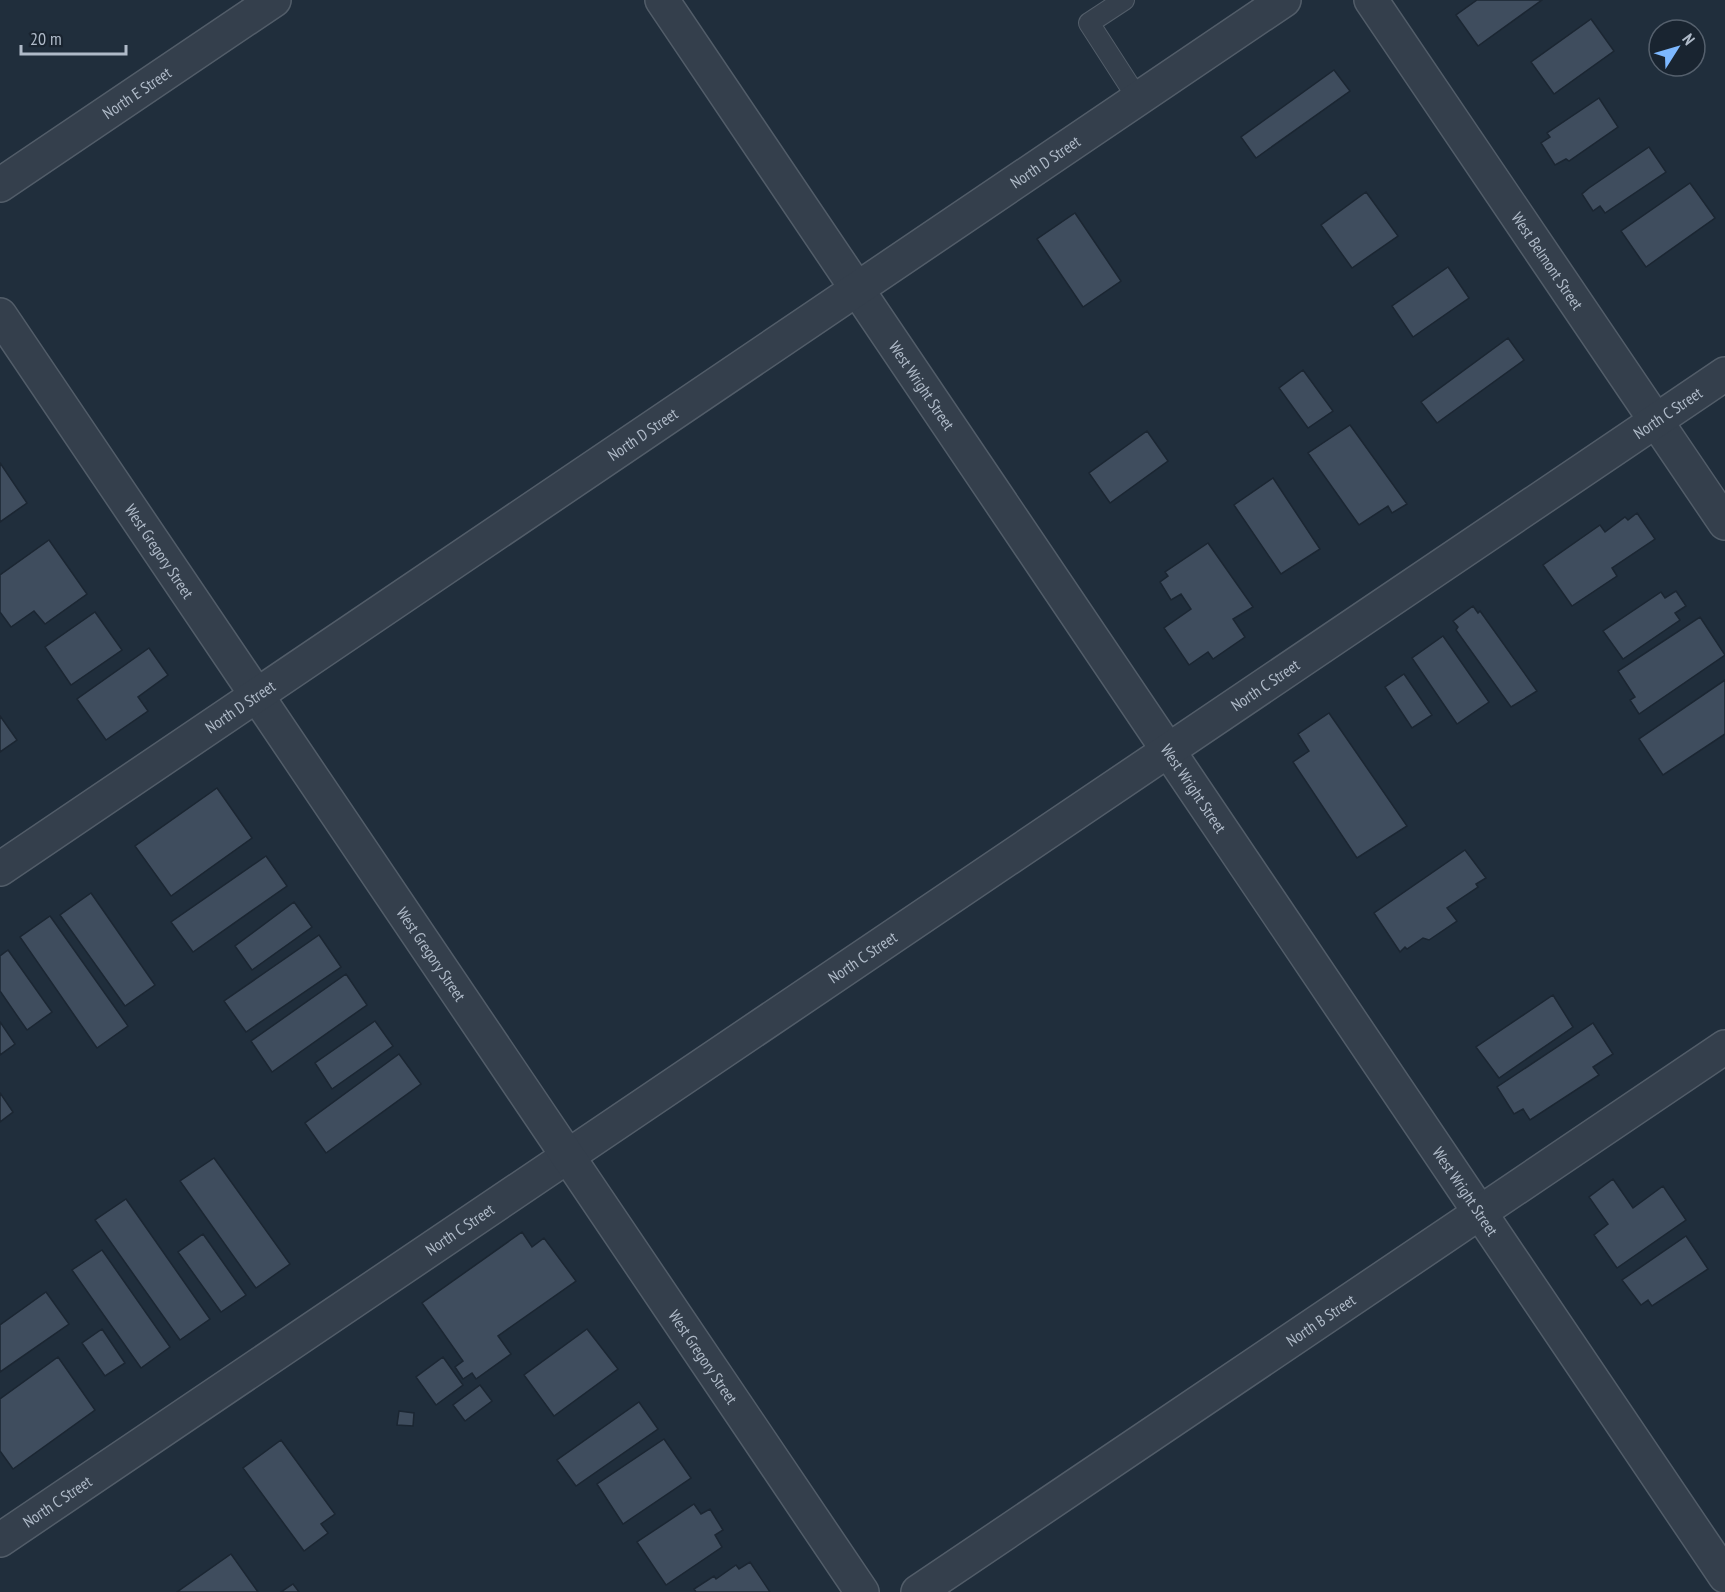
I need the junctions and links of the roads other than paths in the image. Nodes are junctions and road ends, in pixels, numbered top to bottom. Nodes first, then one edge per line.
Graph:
1 (274, 0) edge
2 (662, 0) edge
3 (1124, 0) edge
4 (1284, 0) edge
5 (1371, 0) edge
6 (1138, 99) junction
7 (0, 185) edge
8 (857, 289) junction
9 (0, 315) edge
10 (1725, 374) edge
11 (1656, 421) junction
12 (1725, 523) edge
13 (256, 695) junction
14 (1169, 750) junction
15 (0, 869) edge
16 (1725, 1047) edge
17 (569, 1156) junction
18 (1480, 1213) junction
19 (0, 1540) edge
20 (1725, 1576) edge
21 (862, 1592) edge
22 (918, 1592) edge

1 - 7 street, North E Street
2 - 8 street, West Wright Street
3 - 6 lane
4 - 6 street, North D Street
5 - 11 street, West Belmont Street
6 - 8 street, North D Street
8 - 13 street, North D Street
8 - 14 street, West Wright Street
9 - 13 street, West Gregory Street
10 - 11 street, North C Street
11 - 12 street, West Belmont Street
11 - 14 street, North C Street
13 - 15 street, North D Street
13 - 17 street, West Gregory Street
14 - 17 street, North C Street
14 - 18 street, West Wright Street
16 - 18 street, North B Street
17 - 19 street, North C Street
17 - 21 street, West Gregory Street
18 - 20 street, West Wright Street
18 - 22 street, North B Street

